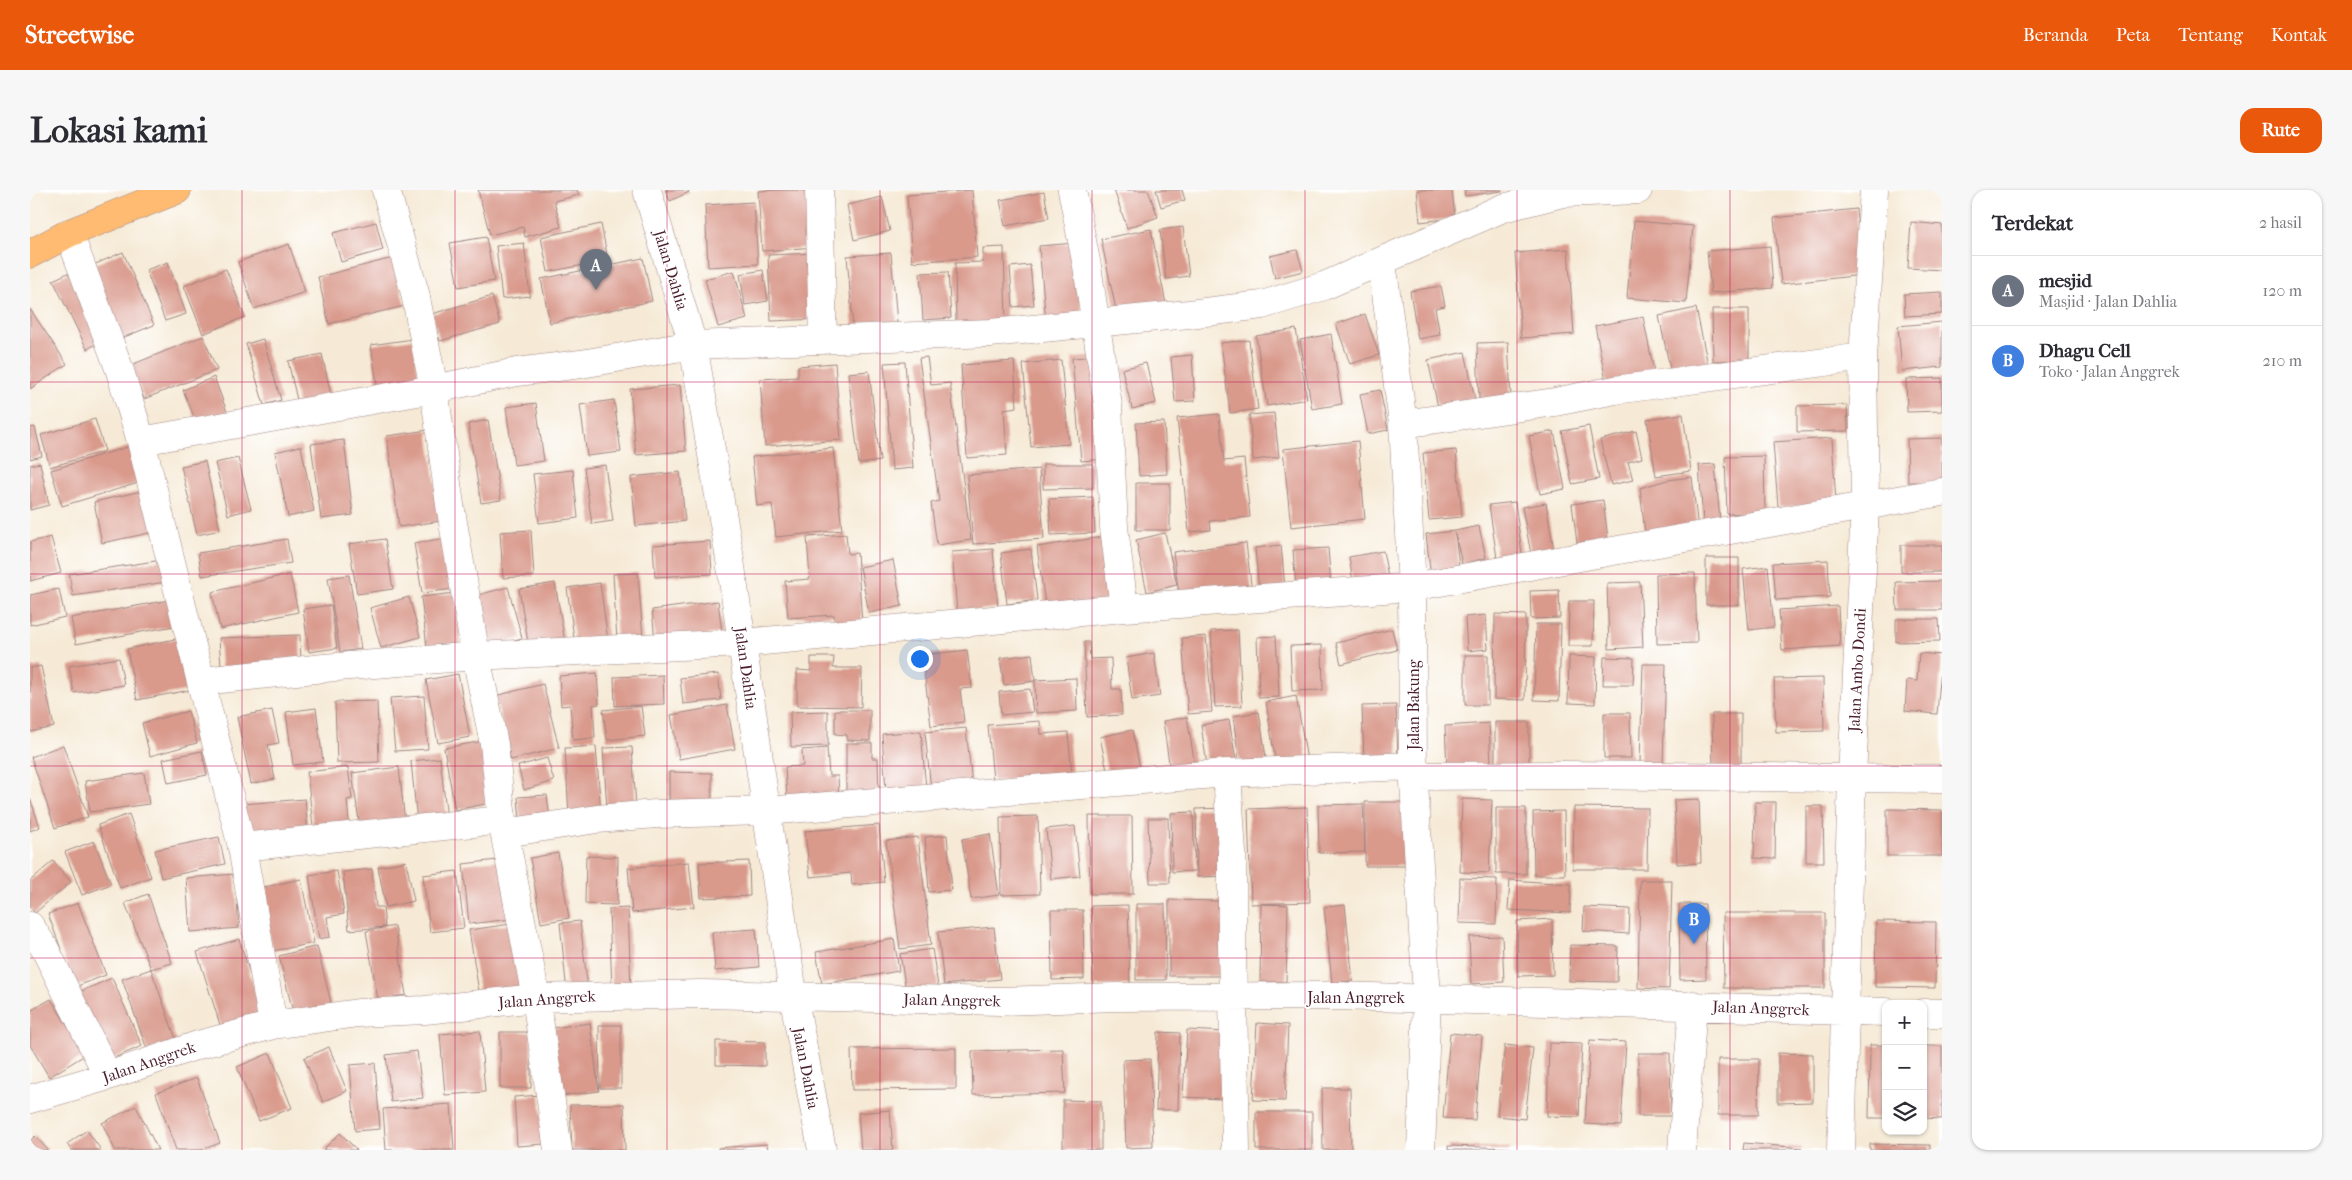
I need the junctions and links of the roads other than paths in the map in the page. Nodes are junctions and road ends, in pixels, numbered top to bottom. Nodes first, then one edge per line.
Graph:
1 (386, 190) edge
2 (647, 190) edge
3 (820, 190) edge
4 (1072, 190) edge
5 (1624, 190) edge
6 (1638, 190) edge
7 (1874, 190) edge
8 (172, 191) edge
9 (69, 233) junction
10 (30, 254) edge
11 (1382, 262) junction
12 (1095, 322) junction
13 (823, 340) junction
14 (693, 345) junction
15 (1863, 357) junction
16 (434, 389) junction
17 (1404, 424) junction
18 (141, 441) junction
19 (1942, 492) edge
20 (1865, 506) junction
21 (1412, 587) junction
22 (1124, 608) junction
23 (742, 643) junction
24 (476, 656) junction
25 (202, 681) junction
26 (1414, 771) junction
27 (1227, 773) junction
28 (1852, 777) junction
29 (1942, 779) edge
30 (766, 810) junction
31 (504, 827) junction
32 (242, 847) junction
33 (30, 926) edge
34 (793, 994) junction
35 (536, 998) junction
36 (1234, 998) junction
37 (1427, 998) junction
38 (1693, 1005) junction
39 (1847, 1011) junction
40 (1882, 1012) edge
41 (1927, 1013) edge
42 (1942, 1013) edge
43 (273, 1025) junction
44 (108, 1076) junction
45 (30, 1100) edge
46 (558, 1150) edge
47 (822, 1150) edge
48 (1236, 1150) edge
49 (1421, 1150) edge
50 (1682, 1150) edge
51 (1841, 1150) edge

1 - 16 street
2 - 14 street, Jalan Dahlia
3 - 13 street
4 - 12 street
5 - 6 street
5 - 11 street
7 - 15 street, Jalan Ambo Dondi
8 - 9 highway
9 - 10 highway
9 - 18 street
11 - 12 street
11 - 17 street, Jalan Bakung
12 - 13 street
12 - 22 street
13 - 14 street
14 - 16 street
14 - 23 street, Jalan Dahlia
15 - 17 street
15 - 20 street, Jalan Ambo Dondi
16 - 18 street
16 - 24 street
17 - 21 street, Jalan Bakung
18 - 25 street
19 - 20 street
20 - 21 street
20 - 28 street, Jalan Ambo Dondi
21 - 22 street
21 - 26 street, Jalan Bakung
22 - 23 street
23 - 24 street
23 - 30 street, Jalan Dahlia
24 - 25 street
24 - 31 street
25 - 32 street
26 - 27 street
26 - 28 street
26 - 37 street, Jalan Bakung
27 - 30 street
27 - 36 street
28 - 29 street
28 - 39 street, Jalan Ambo Dondi
30 - 31 street
30 - 34 street, Jalan Dahlia
31 - 32 street
31 - 35 street
32 - 43 street
33 - 44 street
34 - 35 street, Jalan Anggrek
34 - 36 street, Jalan Anggrek
34 - 47 street, Jalan Dahlia
35 - 43 street, Jalan Anggrek
35 - 46 street
36 - 37 street, Jalan Anggrek
36 - 48 street
37 - 38 street, Jalan Anggrek
37 - 49 street, Jalan Bakung
38 - 39 street, Jalan Anggrek
38 - 50 street
39 - 40 street, Jalan Anggrek
39 - 51 street, Jalan Ambo Dondi
41 - 42 street
43 - 44 street, Jalan Anggrek
44 - 45 street, Jalan Anggrek

